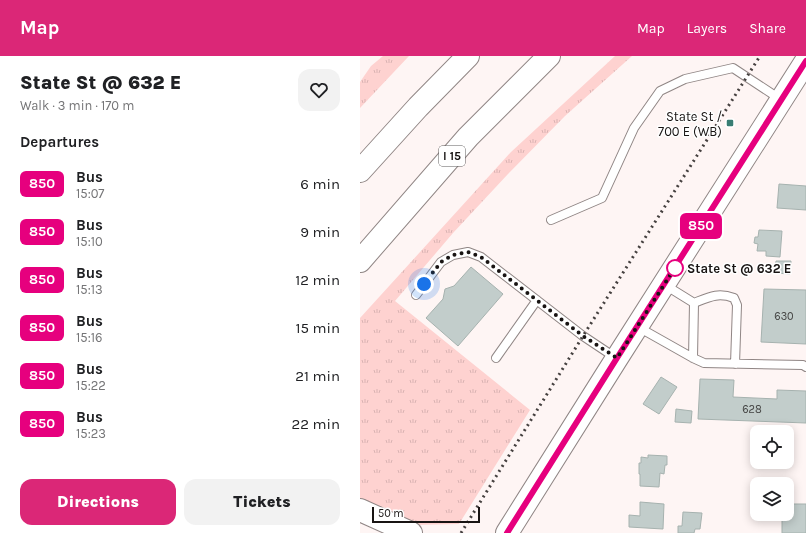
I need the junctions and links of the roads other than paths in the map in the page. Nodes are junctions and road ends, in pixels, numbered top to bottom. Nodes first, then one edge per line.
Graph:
1 (468, 56) edge
2 (549, 56) edge
3 (806, 61) edge
4 (781, 100) junction
5 (360, 171) edge
6 (551, 220) dead end
7 (360, 261) edge
8 (664, 284) junction
9 (416, 295) dead end
10 (537, 300) junction
11 (694, 303) junction
12 (637, 327) junction
13 (496, 358) dead end
14 (617, 358) junction
15 (693, 358) junction
16 (735, 364) junction
17 (806, 367) edge
18 (360, 510) edge
19 (403, 529) edge
20 (507, 533) edge

1 - 5 main road
2 - 7 main road, I 15
3 - 4 main road
4 - 6 lane
4 - 8 main road
8 - 11 lane
8 - 12 main road
9 - 10 lane
10 - 13 lane
10 - 14 lane
11 - 15 lane
11 - 16 lane
12 - 14 main road
12 - 15 lane
14 - 20 main road
15 - 16 lane
16 - 17 lane
18 - 19 main road

